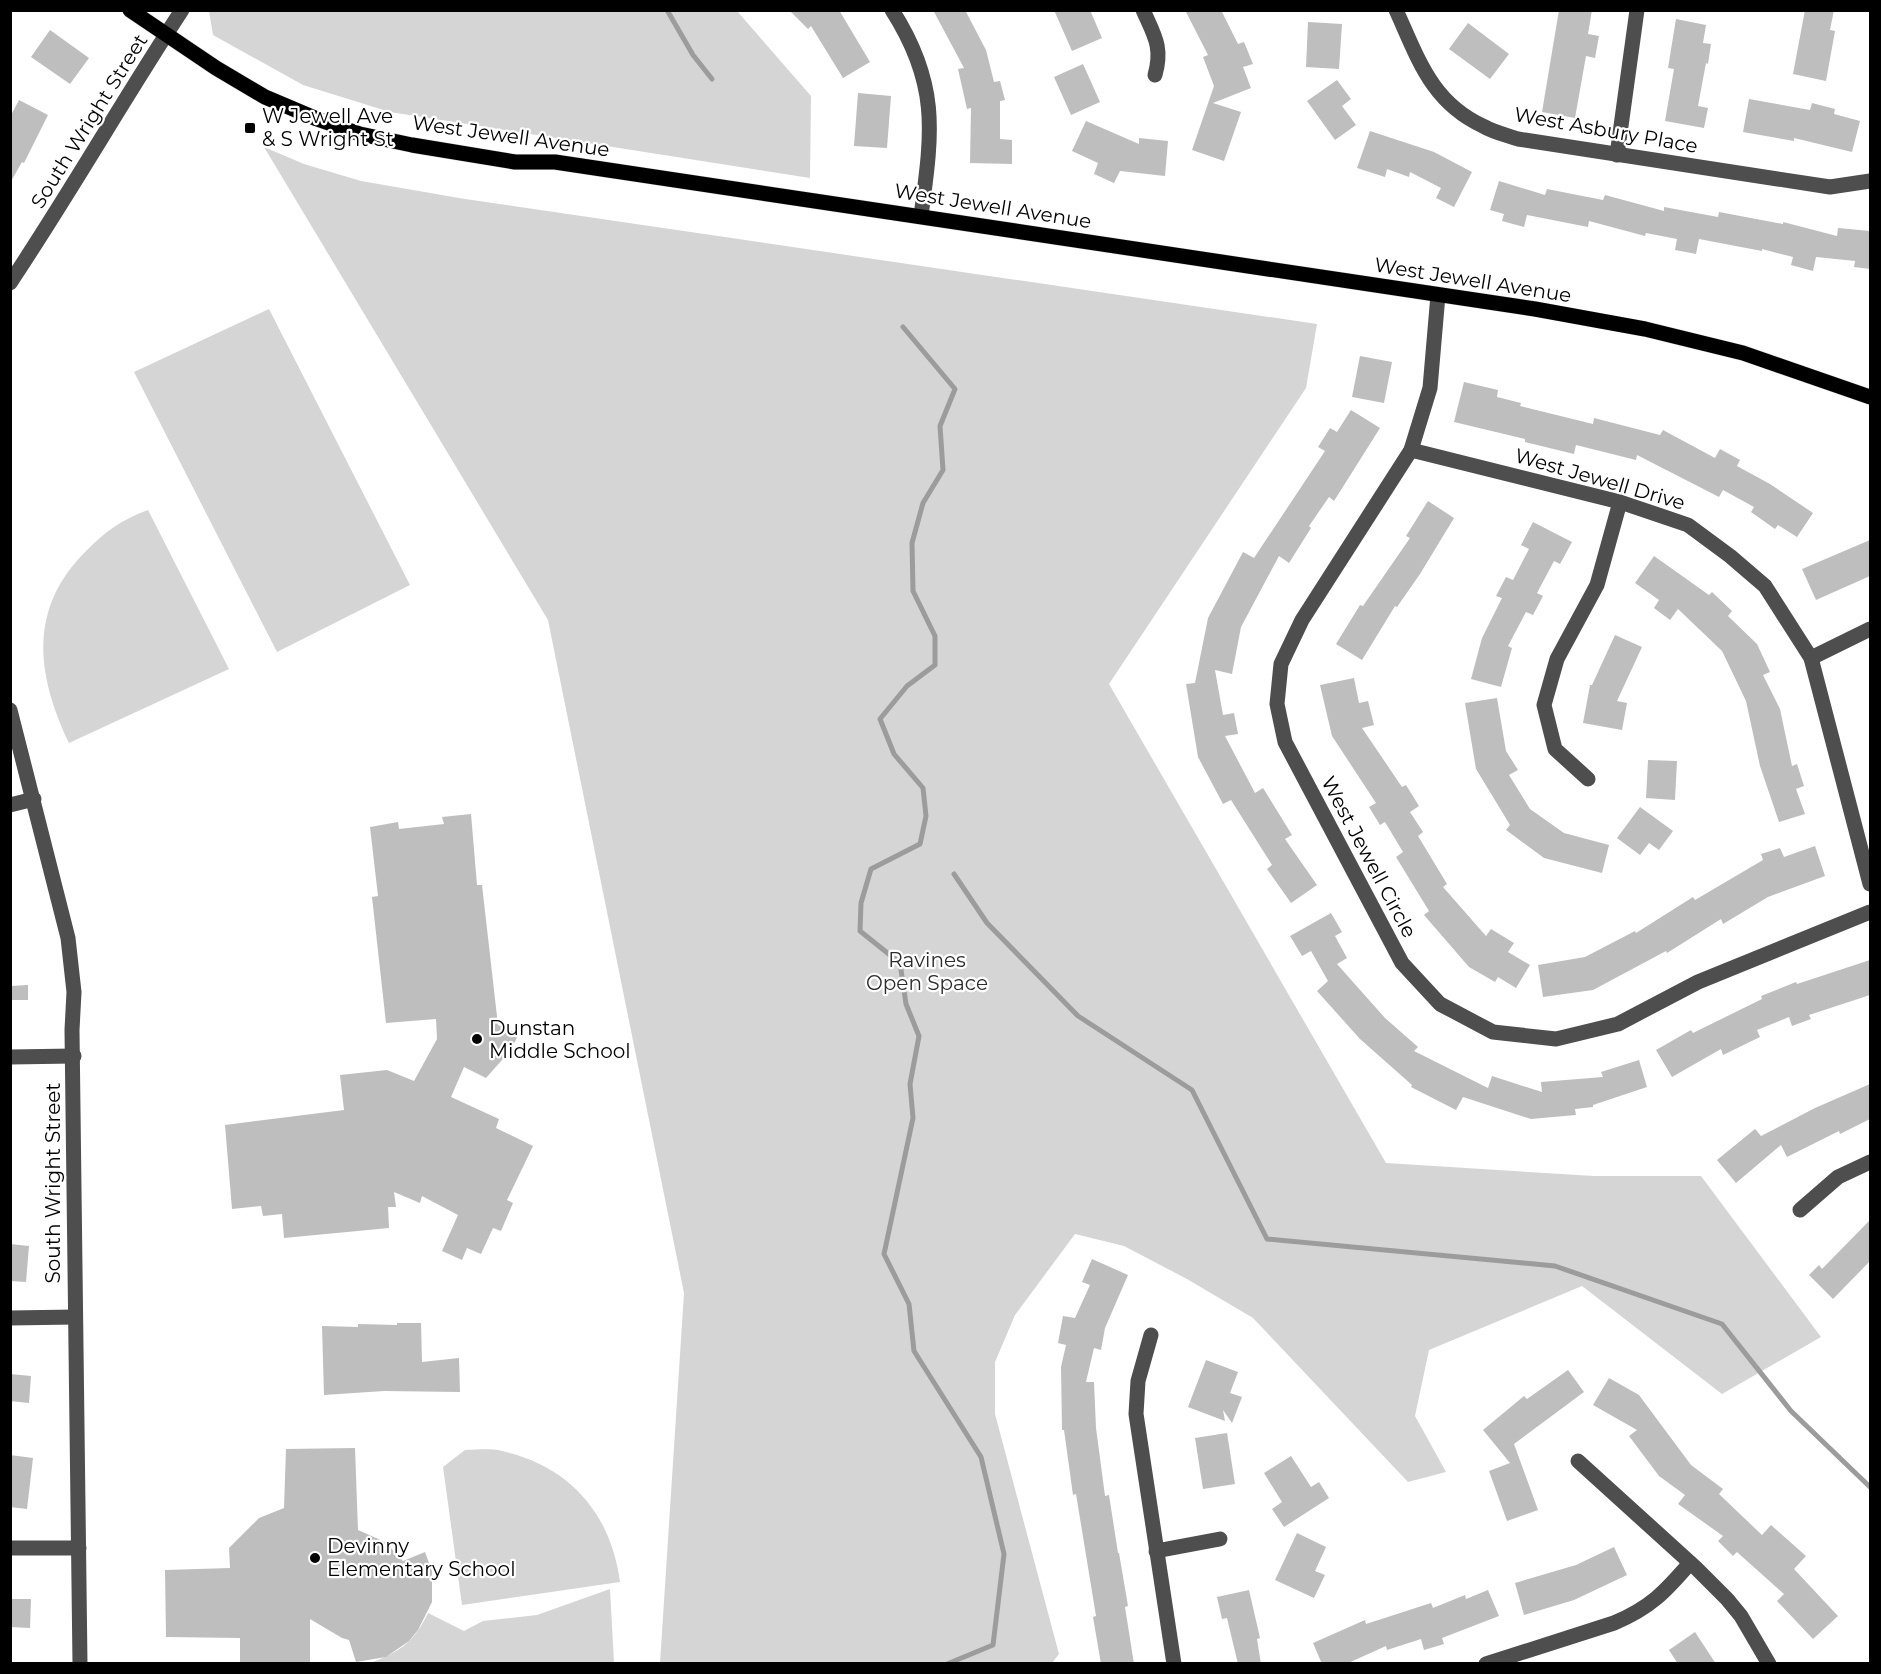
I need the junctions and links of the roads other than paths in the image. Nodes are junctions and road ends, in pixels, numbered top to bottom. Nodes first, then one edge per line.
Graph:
1 (130, 10) edge
2 (182, 10) edge
3 (892, 10) edge
4 (1143, 10) edge
5 (1396, 10) edge
6 (1637, 10) edge
7 (166, 35) junction
8 (1155, 75) dead end
9 (1617, 155) junction
10 (1870, 181) edge
11 (921, 216) junction
12 (10, 282) edge
13 (1438, 296) junction
14 (1870, 397) edge
15 (1411, 450) junction
16 (1620, 502) junction
17 (1870, 629) edge
18 (1811, 658) junction
19 (10, 710) edge
20 (1588, 779) dead end
21 (34, 799) junction
22 (10, 805) edge
23 (1870, 884) edge
24 (1870, 912) edge
25 (74, 1056) junction
26 (10, 1057) edge
27 (1870, 1162) edge
28 (1800, 1210) dead end
29 (75, 1317) junction
30 (10, 1318) edge
31 (1151, 1335) dead end
32 (1578, 1461) dead end
33 (1220, 1539) dead end
34 (10, 1548) edge
35 (79, 1548) junction
36 (1156, 1551) junction
37 (1690, 1563) junction
38 (1529, 1657) edge
39 (80, 1664) edge
40 (1174, 1664) edge
41 (1486, 1664) edge
42 (1769, 1664) edge

1 - 7 main road, West Jewell Avenue
2 - 7 street, South Wright Street
3 - 11 street
4 - 8 street
5 - 9 street, West Asbury Place
6 - 9 street
7 - 11 main road, West Jewell Avenue
7 - 12 street, South Wright Street
9 - 10 street, West Asbury Place
11 - 13 main road, West Jewell Avenue
13 - 14 main road, West Jewell Avenue
13 - 15 street, West Jewell Circle
15 - 16 street, West Jewell Drive
15 - 24 street, West Jewell Circle
16 - 18 street, West Jewell Drive
16 - 20 street
17 - 18 street
18 - 23 street, West Jewell Drive
19 - 21 street, South Wright Street
21 - 22 street
21 - 25 street, South Wright Street
25 - 26 street
25 - 29 street, South Wright Street
27 - 28 street
29 - 30 street
29 - 35 street, South Wright Street
31 - 36 street
32 - 37 street
33 - 36 street
34 - 35 street
35 - 39 street, South Wright Street
36 - 40 street
37 - 38 street
37 - 42 street
38 - 41 street

